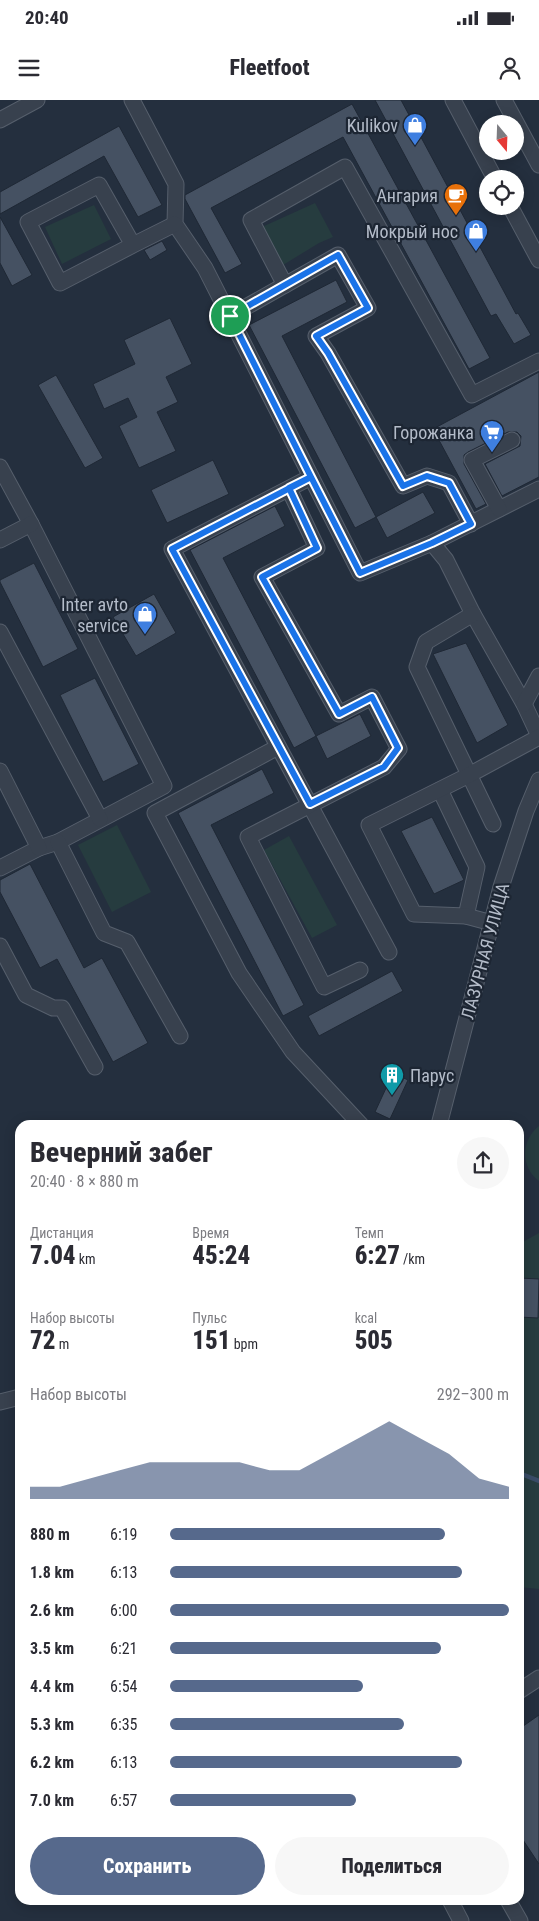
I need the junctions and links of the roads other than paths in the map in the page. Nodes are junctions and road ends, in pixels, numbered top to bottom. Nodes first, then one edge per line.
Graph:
1 (37, 100) edge
2 (132, 100) edge
3 (453, 100) edge
4 (504, 100) edge
5 (0, 120) edge
6 (539, 165) edge
7 (490, 170) edge
8 (515, 215) edge
9 (175, 224) junction
10 (133, 245) junction
11 (539, 260) edge
12 (285, 285) junction
13 (230, 316) junction
14 (539, 361) edge
15 (512, 440) dead end
16 (0, 467) edge
17 (311, 477) junction
18 (289, 488) junction
19 (539, 489) edge
20 (499, 509) junction
21 (31, 524) junction
22 (471, 524) junction
23 (0, 540) edge
24 (432, 543) junction
25 (473, 614) junction
26 (0, 632) edge
27 (539, 676) edge
28 (524, 704) junction
29 (539, 737) edge
30 (278, 747) junction
31 (0, 772) edge
32 (469, 775) junction
33 (539, 780) edge
34 (440, 790) junction
35 (310, 804) junction
36 (100, 819) junction
37 (493, 824) dead end
38 (58, 842) junction
39 (39, 848) junction
40 (0, 868) edge
41 (466, 916) junction
42 (492, 922) junction
43 (0, 946) edge
44 (389, 952) dead end
45 (360, 970) dead end
46 (180, 1036) dead end
47 (95, 1067) dead end
48 (356, 1120) edge
49 (440, 1120) edge
50 (15, 1398) edge
51 (0, 1402) edge
52 (539, 1678) edge
53 (524, 1688) edge
54 (453, 1905) edge
55 (511, 1905) edge
56 (461, 1921) edge
57 (520, 1921) edge

1 - 5 street
2 - 9 street
3 - 7 street
4 - 6 street
8 - 11 street
9 - 10 street
9 - 13 street
10 - 10 street
12 - 13 street
12 - 14 street
12 - 22 street
13 - 17 street
15 - 20 street
16 - 21 street
17 - 18 street
17 - 24 street
18 - 30 street
18 - 35 street
19 - 20 street
20 - 22 street
21 - 23 street
21 - 36 street
22 - 24 street
24 - 25 street
25 - 28 street
25 - 32 street
26 - 36 street
27 - 28 street
28 - 29 street
29 - 32 street
30 - 35 street
30 - 48 street
31 - 39 street
32 - 34 street
32 - 37 street
33 - 42 street, ЛАЗУРНАЯ УЛИЦА
34 - 41 street
34 - 41 street
35 - 44 street
35 - 45 street
36 - 38 street
38 - 39 street
38 - 46 street
39 - 40 street
41 - 42 street
42 - 49 street, ЛАЗУРНАЯ УЛИЦА
43 - 47 street
50 - 51 street
52 - 53 street
54 - 56 street
55 - 57 street

